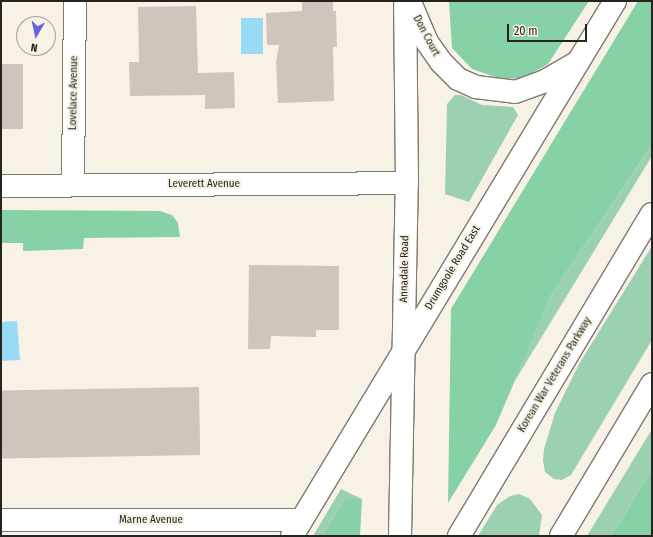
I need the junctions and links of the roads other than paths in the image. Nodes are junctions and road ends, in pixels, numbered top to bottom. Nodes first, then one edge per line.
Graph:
1 (75, 1) edge
2 (405, 1) edge
3 (409, 1) edge
4 (615, 1) edge
5 (578, 62) junction
6 (407, 183) junction
7 (73, 185) junction
8 (1, 186) edge
9 (652, 214) edge
10 (403, 352) junction
11 (652, 384) edge
12 (1, 520) edge
13 (297, 528) edge
14 (400, 536) edge
15 (459, 536) edge
16 (561, 536) edge

1 - 7 main road, Lovelace Avenue
2 - 6 main road, Annadale Road
3 - 5 main road, Don Court
4 - 5 main road, Drumgoole Road East
5 - 10 main road, Drumgoole Road East
6 - 7 main road, Leverett Avenue
6 - 10 main road, Annadale Road
7 - 8 main road, Leverett Avenue
9 - 15 main road, Korean War Veterans Parkway
10 - 13 main road, Drumgoole Road East
10 - 14 main road, Annadale Road
11 - 16 main road
12 - 13 main road, Marne Avenue

